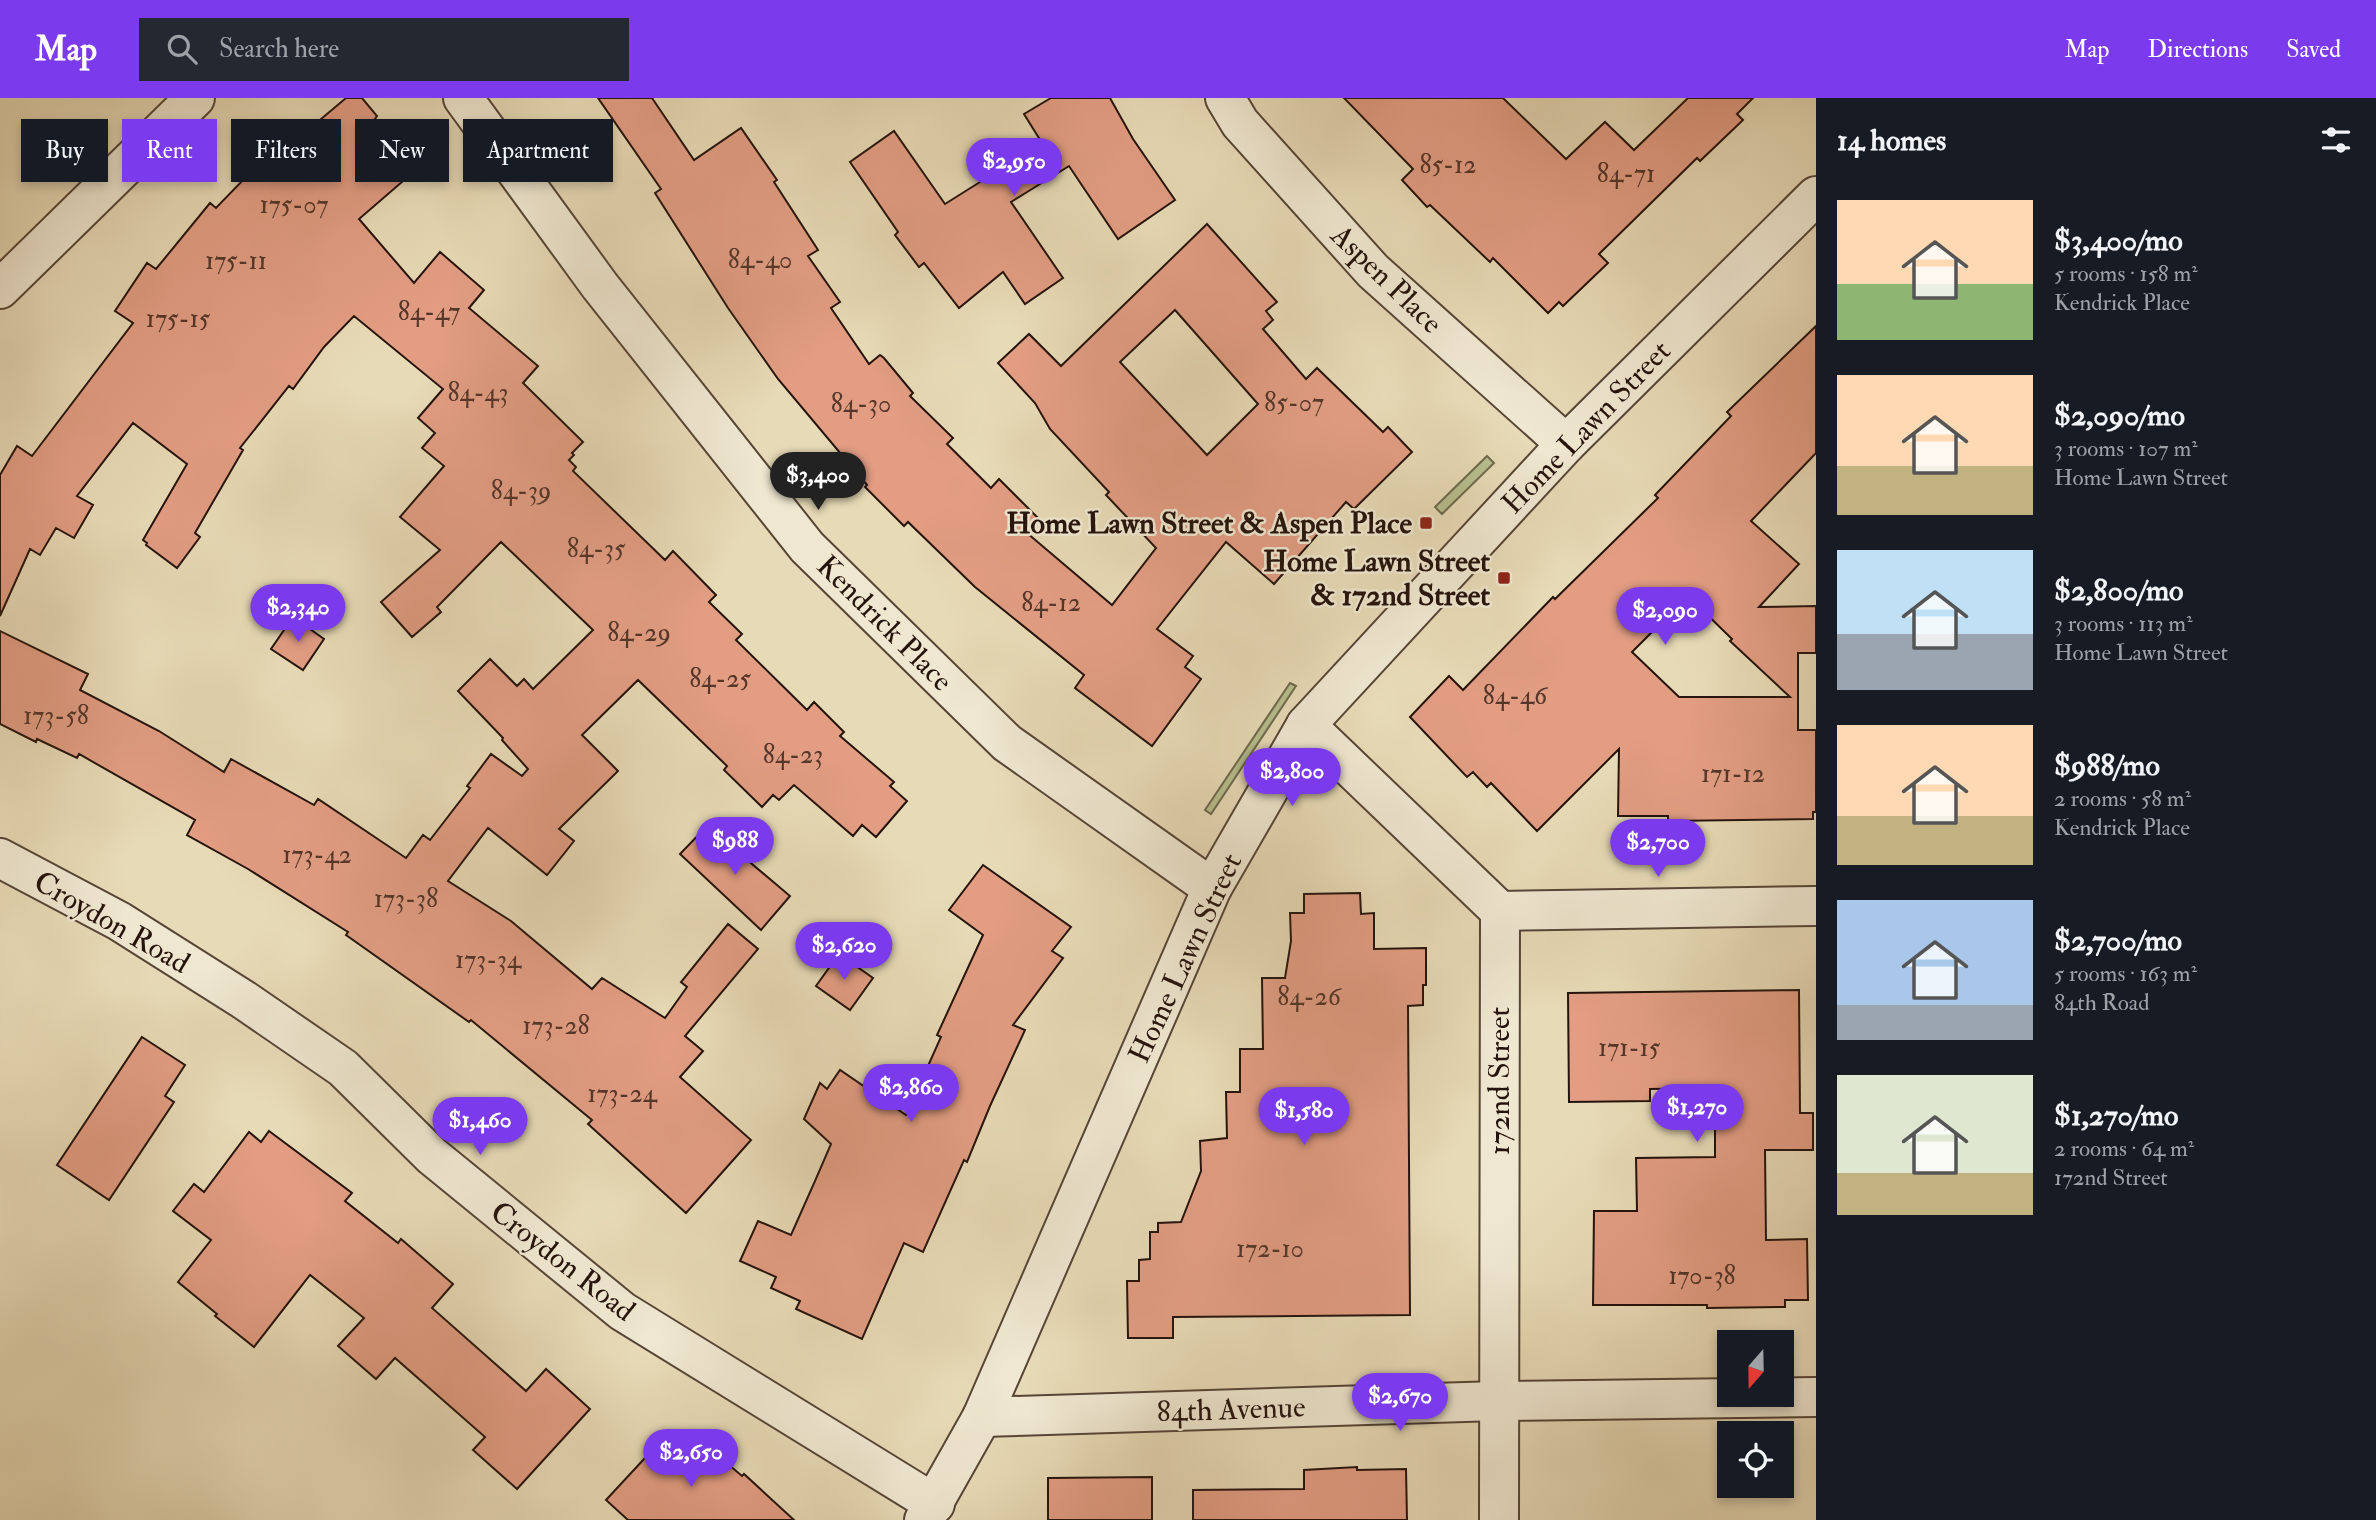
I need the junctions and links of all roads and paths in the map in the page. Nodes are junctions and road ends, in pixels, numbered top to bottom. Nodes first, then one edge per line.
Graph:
1 (195, 98) edge
2 (463, 98) edge
3 (1225, 98) edge
4 (1816, 196) edge
5 (0, 289) edge
6 (1566, 444) junction
7 (1306, 725) junction
8 (0, 858) edge
9 (1212, 888) junction
10 (1816, 906) edge
11 (1500, 911) junction
12 (1816, 1397) edge
13 (1498, 1401) junction
14 (982, 1417) junction
15 (930, 1512) edge
16 (1499, 1520) edge

1 - 5 street
2 - 9 street, Kendrick Place
3 - 6 street, Aspen Place
4 - 6 street, Home Lawn Street
6 - 7 street, Home Lawn Street
7 - 9 street, Home Lawn Street
7 - 11 street
8 - 15 street, Croydon Road
9 - 14 street, Home Lawn Street
10 - 11 street
11 - 13 street, 172nd Street
12 - 13 street, 84th Avenue
13 - 14 street, 84th Avenue
13 - 16 street, 172nd Street
14 - 15 street, Home Lawn Street

